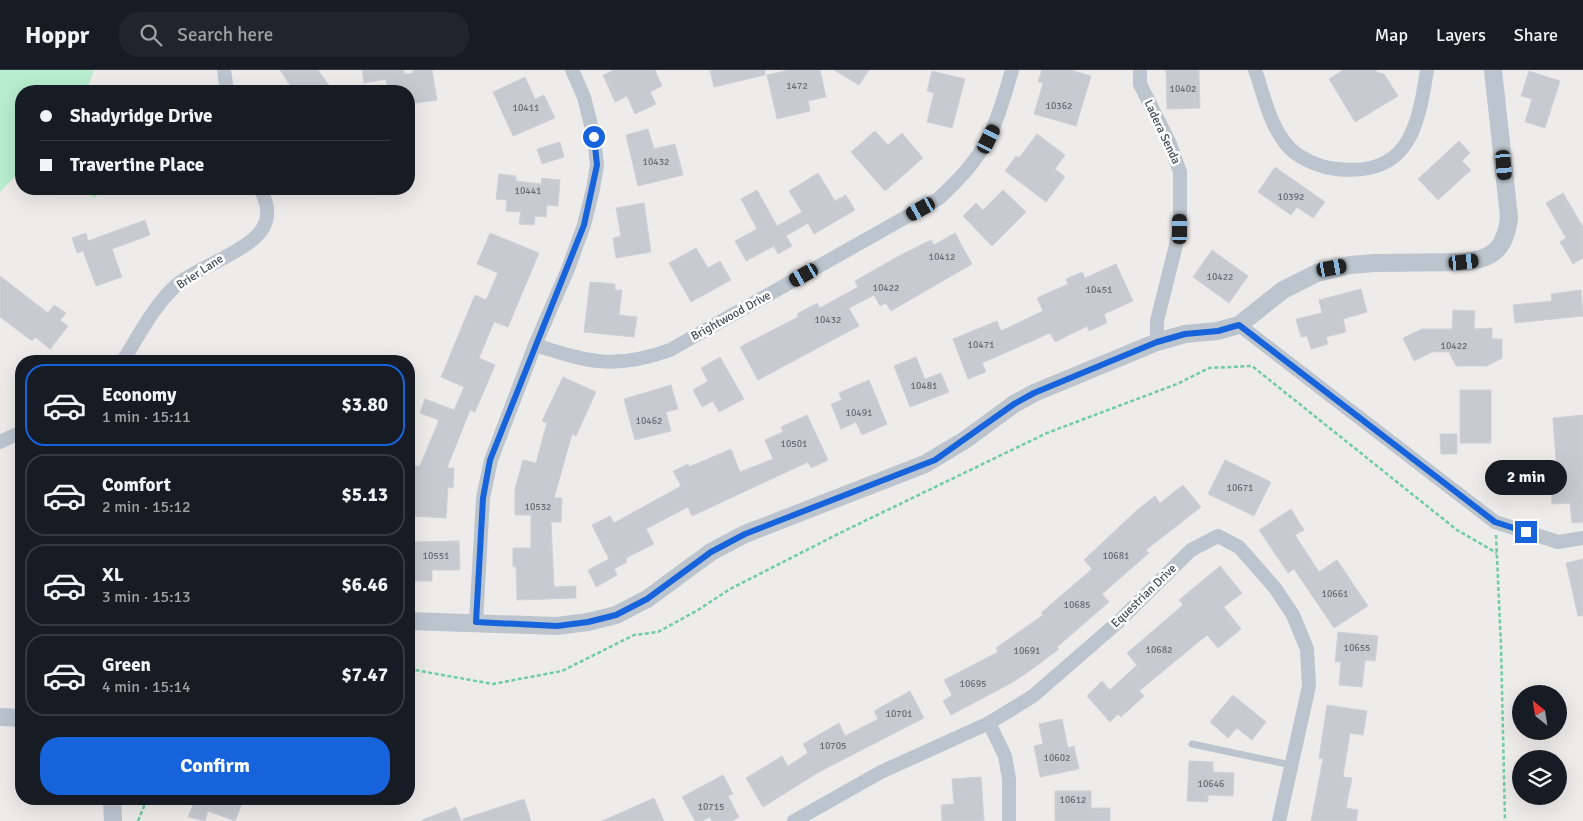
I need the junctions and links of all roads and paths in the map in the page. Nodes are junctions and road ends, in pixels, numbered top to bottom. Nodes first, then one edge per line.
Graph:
1 (224, 70) edge
2 (572, 70) edge
3 (1012, 70) edge
4 (1140, 70) edge
5 (1256, 70) edge
6 (1428, 70) edge
7 (1493, 70) edge
8 (226, 85) edge
9 (262, 195) edge
10 (1239, 325) junction
11 (1157, 342) junction
12 (536, 345) junction
13 (127, 355) edge
14 (15, 435) edge
15 (0, 442) edge
16 (1495, 522) junction
17 (1583, 538) edge
18 (1497, 553) junction
19 (415, 621) edge
20 (476, 622) junction
21 (415, 670) edge
22 (0, 717) edge
23 (15, 718) edge
24 (989, 723) junction
25 (1192, 744) dead end
26 (1291, 766) junction
27 (112, 805) edge
28 (145, 805) edge
29 (113, 821) edge
30 (138, 821) edge
31 (794, 821) edge
32 (1009, 821) edge
33 (1279, 821) edge
34 (1505, 821) edge

1 - 8 street
2 - 12 street
3 - 12 street, Brightwood Drive
4 - 11 street, Ladera Senda
5 - 6 street
7 - 10 street
9 - 13 street, Brier Lane
10 - 11 street
10 - 16 street
11 - 20 street
12 - 20 street
14 - 15 street
16 - 17 street
16 - 18 path
18 - 21 path
18 - 34 path
19 - 20 street
22 - 23 street
24 - 26 street, Equestrian Drive
24 - 31 street, Equestrian Drive
24 - 32 street
25 - 26 lane
26 - 33 street, Equestrian Drive
27 - 29 street
28 - 30 path

